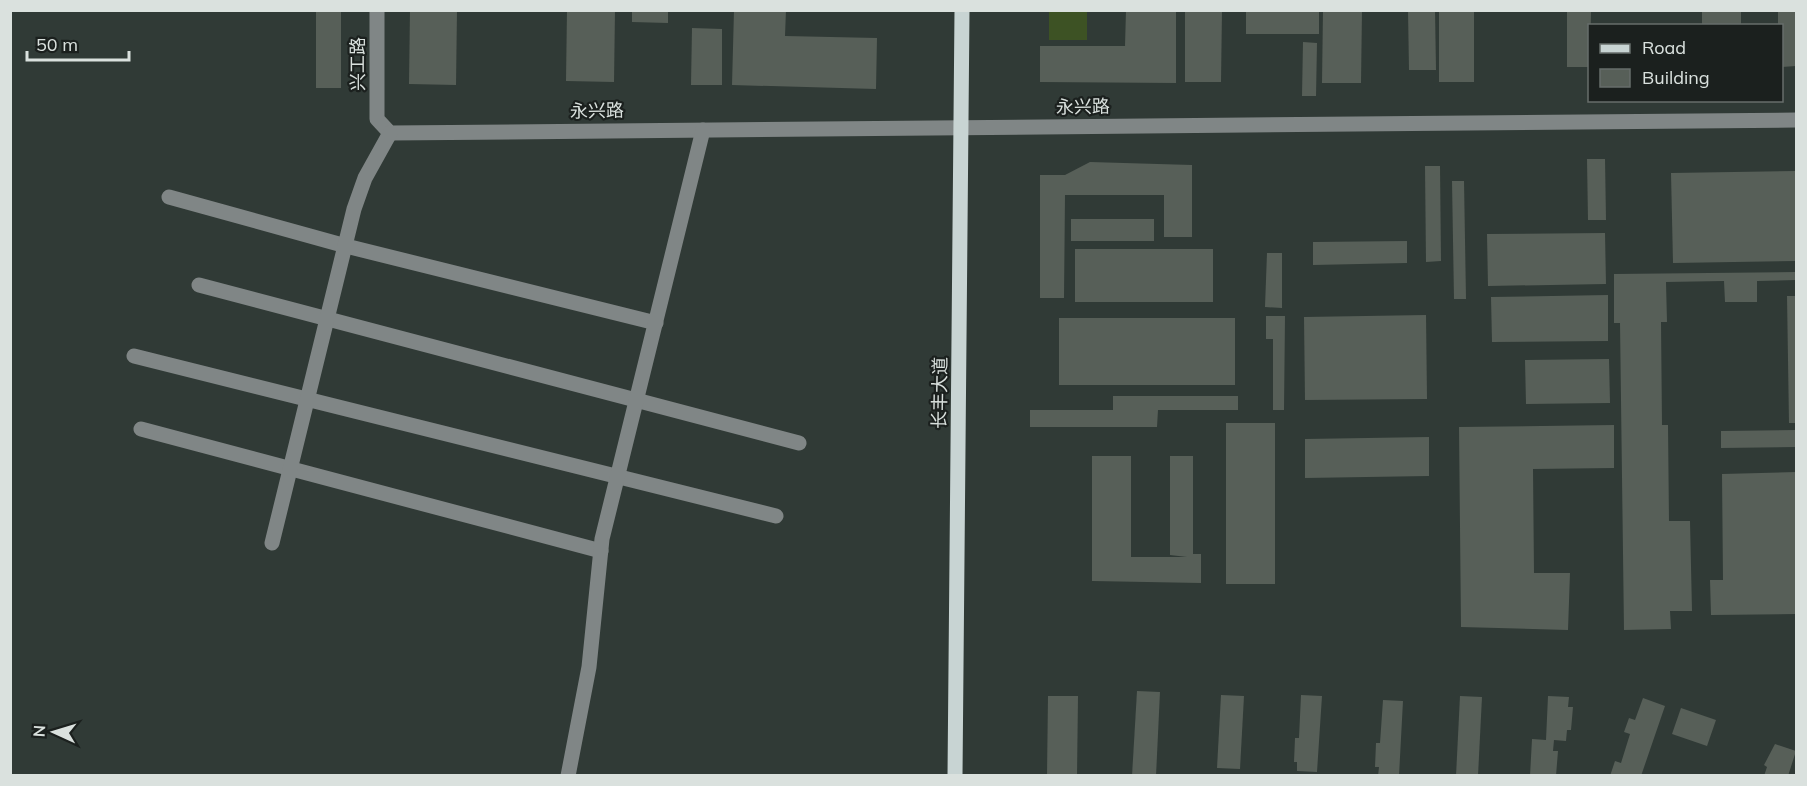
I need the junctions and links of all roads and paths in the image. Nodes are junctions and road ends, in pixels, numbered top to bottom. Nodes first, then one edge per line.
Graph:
1 (378, 10) edge
2 (962, 10) edge
3 (1797, 120) edge
4 (962, 127) junction
5 (703, 130) junction
6 (390, 133) junction
7 (169, 197) dead end
8 (346, 246) junction
9 (199, 285) dead end
10 (328, 318) junction
11 (656, 323) junction
12 (134, 356) dead end
13 (308, 399) junction
14 (637, 400) junction
15 (141, 429) dead end
16 (799, 442) dead end
17 (291, 469) junction
18 (618, 477) junction
19 (776, 516) dead end
20 (272, 543) dead end
21 (601, 551) junction
22 (568, 776) edge
23 (955, 776) edge

1 - 6 street, 兴工路
2 - 4 main road, 长丰大道
3 - 4 street, 永兴路
4 - 5 street, 永兴路
4 - 23 main road, 长丰大道
5 - 6 street, 永兴路
5 - 11 street
6 - 8 street
7 - 8 street
8 - 10 street
8 - 11 street
9 - 10 street
10 - 13 street
10 - 14 street
11 - 14 street
12 - 13 street
13 - 17 street
13 - 18 street
14 - 16 street
14 - 18 street
15 - 17 street
17 - 20 street
17 - 21 street
18 - 19 street
18 - 21 street
21 - 22 street

